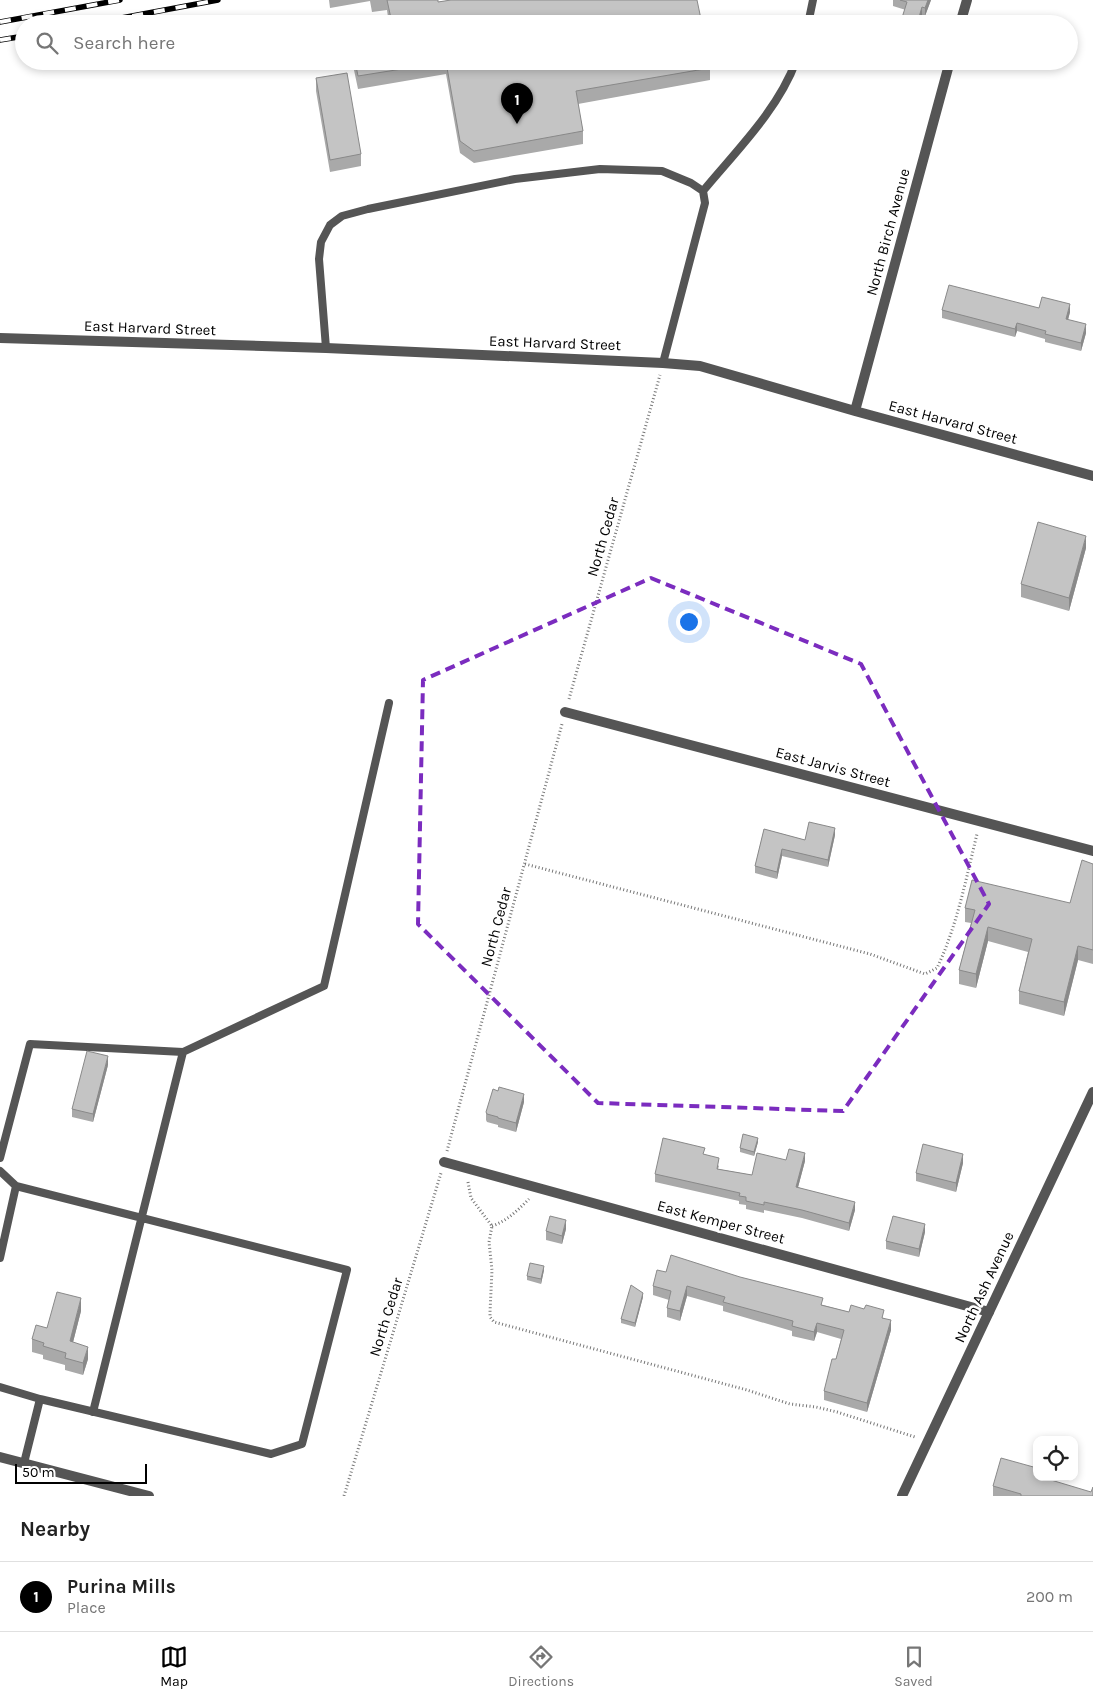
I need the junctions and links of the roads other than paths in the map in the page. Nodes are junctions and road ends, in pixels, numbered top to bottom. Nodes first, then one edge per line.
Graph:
1 (812, 0) edge
2 (967, 0) edge
3 (810, 15) edge
4 (963, 15) edge
5 (793, 70) edge
6 (948, 70) edge
7 (703, 191) junction
8 (0, 338) edge
9 (326, 348) junction
10 (663, 363) junction
11 (855, 411) junction
12 (1093, 476) edge
13 (389, 703) dead end
14 (565, 712) road end
15 (1093, 851) edge
16 (183, 1052) junction
17 (1093, 1092) edge
18 (0, 1158) edge
19 (444, 1162) road end
20 (0, 1171) edge
21 (16, 1186) junction
22 (141, 1218) junction
23 (0, 1258) edge
24 (989, 1312) junction
25 (0, 1387) edge
26 (40, 1400) junction
27 (93, 1412) junction
28 (0, 1457) edge
29 (24, 1463) junction
30 (150, 1496) edge
31 (902, 1496) edge

1 - 3 lane
2 - 4 street
5 - 7 lane
6 - 11 street, North Birch Avenue
7 - 9 lane
7 - 10 lane
8 - 9 street, East Harvard Street
9 - 10 street, East Harvard Street
10 - 11 street, East Harvard Street
11 - 12 street, East Harvard Street
13 - 16 lane
14 - 15 street, East Jarvis Street
16 - 18 lane
16 - 22 lane
17 - 24 street, North Ash Avenue
19 - 24 street, East Kemper Street
20 - 21 lane
21 - 22 lane
21 - 23 lane
22 - 27 lane
22 - 27 lane
24 - 31 street, North Ash Avenue
25 - 26 lane
26 - 27 lane
26 - 29 lane
28 - 29 street
29 - 30 street

